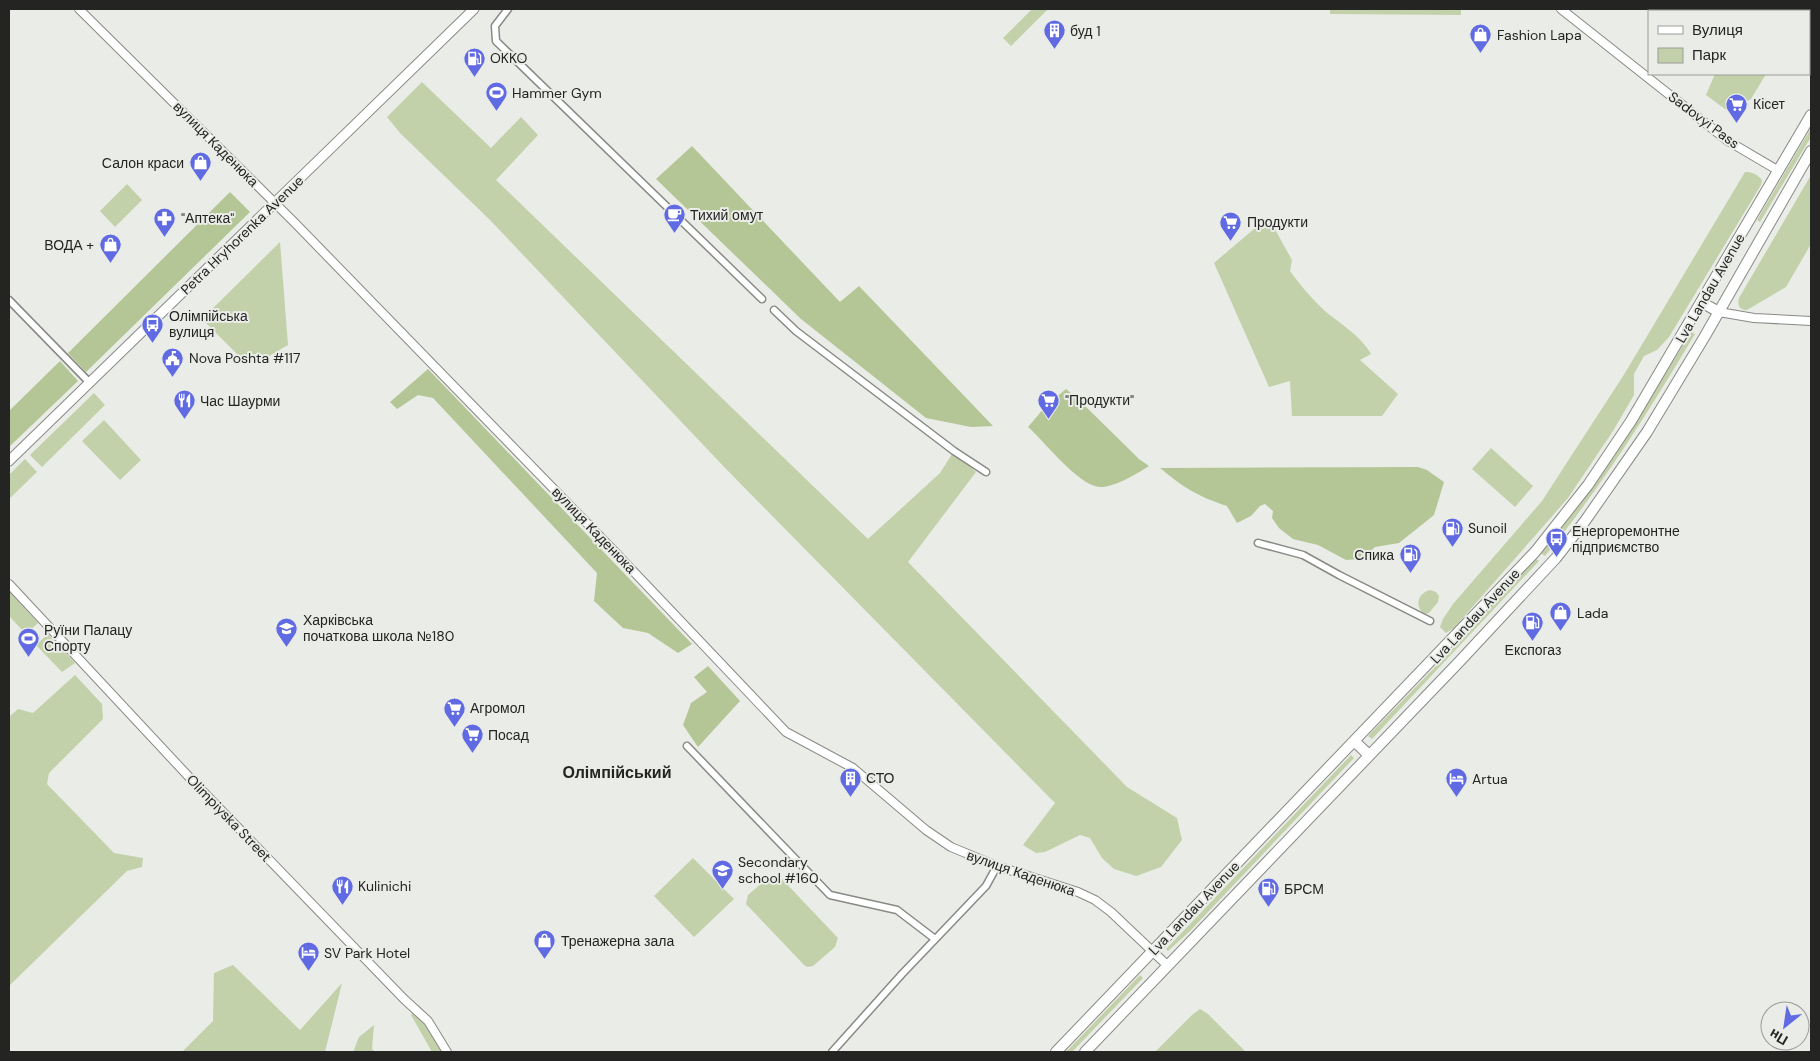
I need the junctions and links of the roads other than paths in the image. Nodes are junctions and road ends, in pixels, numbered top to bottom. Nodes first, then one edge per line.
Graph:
1 (79, 9) edge
2 (474, 9) edge
3 (508, 9) edge
4 (1560, 9) edge
5 (1811, 116) edge
6 (1811, 151) edge
7 (1779, 171) junction
8 (275, 202) junction
9 (1747, 224) junction
10 (1764, 232) junction
11 (762, 299) dead end
12 (9, 300) edge
13 (1701, 302) junction
14 (774, 310) dead end
15 (1719, 312) junction
16 (1811, 321) edge
17 (90, 383) junction
18 (9, 460) edge
19 (986, 472) dead end
20 (1258, 543) dead end
21 (9, 584) edge
22 (1430, 621) dead end
23 (1354, 741) junction
24 (687, 746) dead end
25 (1369, 755) junction
26 (997, 866) junction
27 (936, 939) junction
28 (1153, 951) junction
29 (1168, 966) junction
30 (447, 1052) edge
31 (832, 1052) edge
32 (1056, 1052) edge
33 (1085, 1052) edge

1 - 8 street, вулиця Каденюка
2 - 8 main road, Petra Hryhorenka Аvenue
3 - 11 street
4 - 7 street, Sadovyi Pass
5 - 7 main road, Lva Landau Avenue
6 - 10 main road, Lva Landau Avenue
7 - 9 main road, Lva Landau Avenue
8 - 17 main road, Petra Hryhorenka Аvenue
8 - 26 street, вулиця Каденюка
9 - 10 main road
9 - 13 main road, Lva Landau Avenue
10 - 15 main road, Lva Landau Avenue
12 - 17 street
13 - 15 main road
13 - 23 main road, Lva Landau Avenue
14 - 19 street
15 - 16 street
15 - 25 main road, Lva Landau Avenue
17 - 18 main road, Petra Hryhorenka Аvenue
20 - 22 street
21 - 30 street, Olimpiyska Street
23 - 25 main road
23 - 28 main road, Lva Landau Avenue
24 - 27 street
25 - 29 main road, Lva Landau Avenue
26 - 27 street
26 - 28 street, вулиця Каденюка
27 - 31 street
28 - 29 street, вулиця Каденюка
28 - 32 main road, Lva Landau Avenue
29 - 33 main road, Lva Landau Avenue

